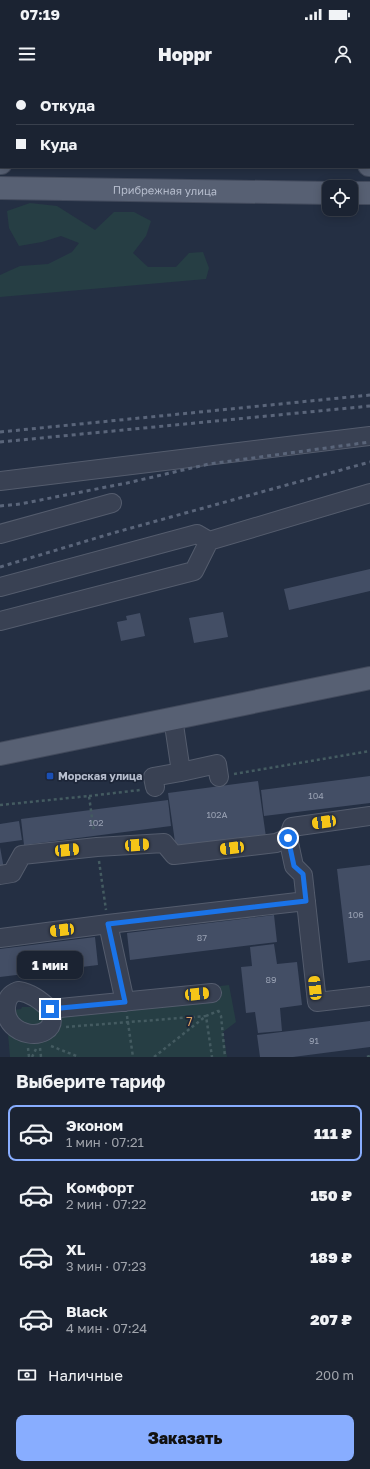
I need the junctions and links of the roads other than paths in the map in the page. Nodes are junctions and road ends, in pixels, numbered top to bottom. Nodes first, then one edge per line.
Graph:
1 (0, 188) edge
2 (322, 193) edge
3 (358, 193) edge
4 (370, 194) edge
5 (370, 436) edge
6 (0, 481) edge
7 (370, 493) edge
8 (112, 503) dead end
9 (0, 534) edge
10 (209, 541) junction
11 (0, 587) edge
12 (0, 621) edge
13 (370, 678) edge
14 (173, 718) junction
15 (0, 754) edge
16 (181, 772) junction
17 (219, 777) dead end
18 (155, 787) dead end
19 (370, 816) edge
20 (288, 838) junction
21 (0, 874) edge
22 (306, 901) junction
23 (108, 924) junction
24 (0, 938) edge
25 (212, 993) road end
26 (370, 996) edge
27 (125, 1002) junction
28 (50, 1009) junction

1 - 2 main road, Прибрежная улица
3 - 4 main road
5 - 6 lane
7 - 10 lane
8 - 9 lane
10 - 11 lane
10 - 12 lane
13 - 14 main road
14 - 15 main road
14 - 16 lane
16 - 17 lane
16 - 18 lane
19 - 20 lane
20 - 21 lane
20 - 22 lane
22 - 23 lane
22 - 26 lane
23 - 24 lane
23 - 27 lane
25 - 27 lane
27 - 28 lane
28 - 28 lane

